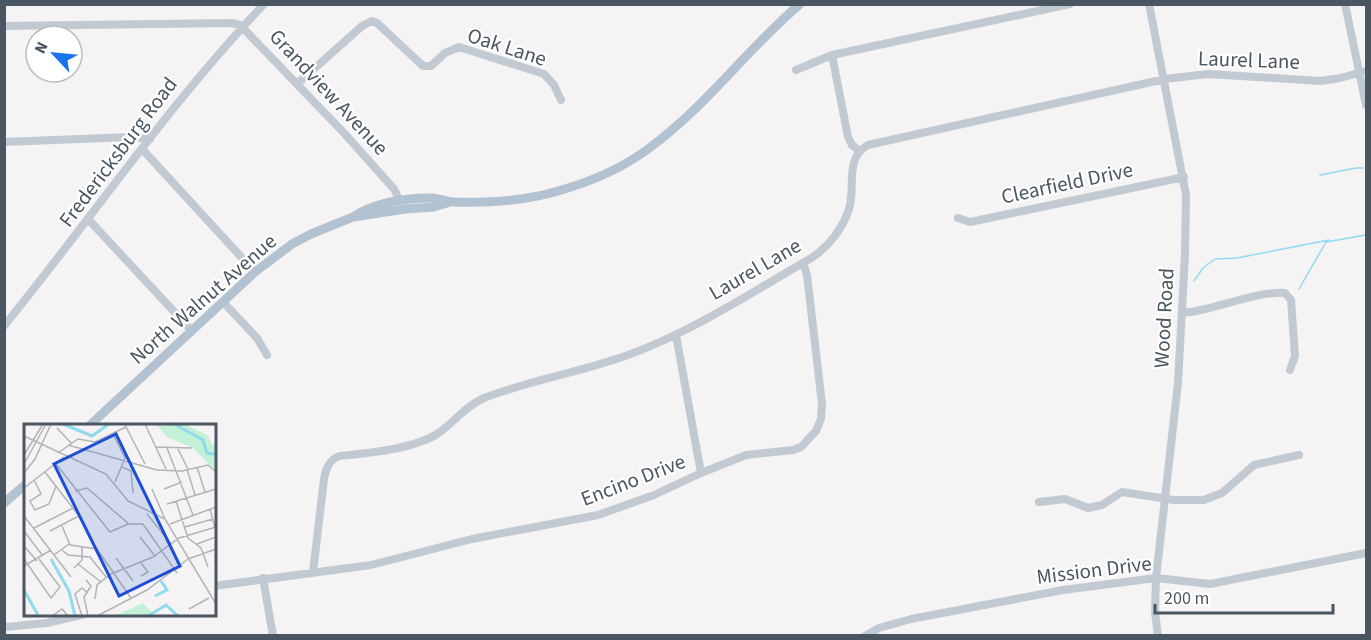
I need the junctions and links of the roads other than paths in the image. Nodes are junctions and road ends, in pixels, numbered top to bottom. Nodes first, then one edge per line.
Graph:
1 (264, 4) edge
2 (800, 4) edge
3 (1070, 4) edge
4 (1149, 4) edge
5 (1345, 4) edge
6 (4, 26) edge
7 (243, 26) junction
8 (832, 56) junction
9 (796, 70) dead end
10 (1363, 71) edge
11 (1165, 79) junction
12 (297, 84) junction
13 (561, 100) dead end
14 (1366, 105) edge
15 (150, 139) junction
16 (4, 142) edge
17 (142, 149) junction
18 (860, 151) junction
19 (1184, 177) junction
20 (400, 201) junction
21 (451, 202) junction
22 (353, 217) junction
23 (958, 218) dead end
24 (88, 220) junction
25 (803, 263) junction
26 (255, 272) junction
27 (223, 302) junction
28 (1182, 314) junction
29 (4, 326) edge
30 (192, 331) junction
31 (676, 335) junction
32 (267, 355) dead end
33 (1290, 370) dead end
34 (91, 424) edge
35 (1299, 455) dead end
36 (701, 473) junction
37 (24, 486) edge
38 (1166, 498) junction
39 (1039, 502) dead end
40 (4, 503) edge
41 (1366, 553) edge
42 (313, 572) junction
43 (263, 578) junction
44 (1156, 578) junction
45 (216, 586) edge
46 (80, 616) edge
47 (5, 627) edge
48 (6, 636) edge
49 (273, 636) edge
50 (865, 636) edge
51 (1158, 636) edge

1 - 7 street, Fredericksburg Road
2 - 21 main road, North Walnut Avenue
3 - 8 street
4 - 11 street, Wood Road
5 - 10 street
6 - 7 street, Grandview Avenue
7 - 12 street, Grandview Avenue
7 - 15 street, Fredericksburg Road
8 - 9 street
8 - 18 street
10 - 11 street, Laurel Lane
10 - 14 street
11 - 18 street, Laurel Lane
11 - 19 street, Wood Road
12 - 13 street, Oak Lane
12 - 20 street, Grandview Avenue
15 - 16 street
15 - 17 street, Fredericksburg Road
17 - 24 street, Fredericksburg Road
17 - 26 street
18 - 25 street, Laurel Lane
19 - 23 street, Clearfield Drive
19 - 28 street, Wood Road
20 - 21 main road, North Walnut Avenue
20 - 22 main road, North Walnut Avenue
21 - 22 main road, North Walnut Avenue
22 - 26 main road, North Walnut Avenue
24 - 29 street, Fredericksburg Road
24 - 30 street
25 - 31 street, Laurel Lane
25 - 36 street, Encino Drive
26 - 27 main road, North Walnut Avenue
27 - 30 main road, North Walnut Avenue
27 - 32 street
28 - 33 street
28 - 38 street, Wood Road
30 - 34 main road, North Walnut Avenue
31 - 36 street
31 - 42 street, Laurel Lane
35 - 38 street
36 - 42 street, Encino Drive
37 - 40 main road
38 - 39 street
38 - 44 street, Wood Road
41 - 44 street, Mission Drive
42 - 43 street, Encino Drive
43 - 45 street, Encino Drive
43 - 49 street
44 - 50 street, Mission Drive
44 - 51 street, Wood Road
46 - 47 street
47 - 48 street

